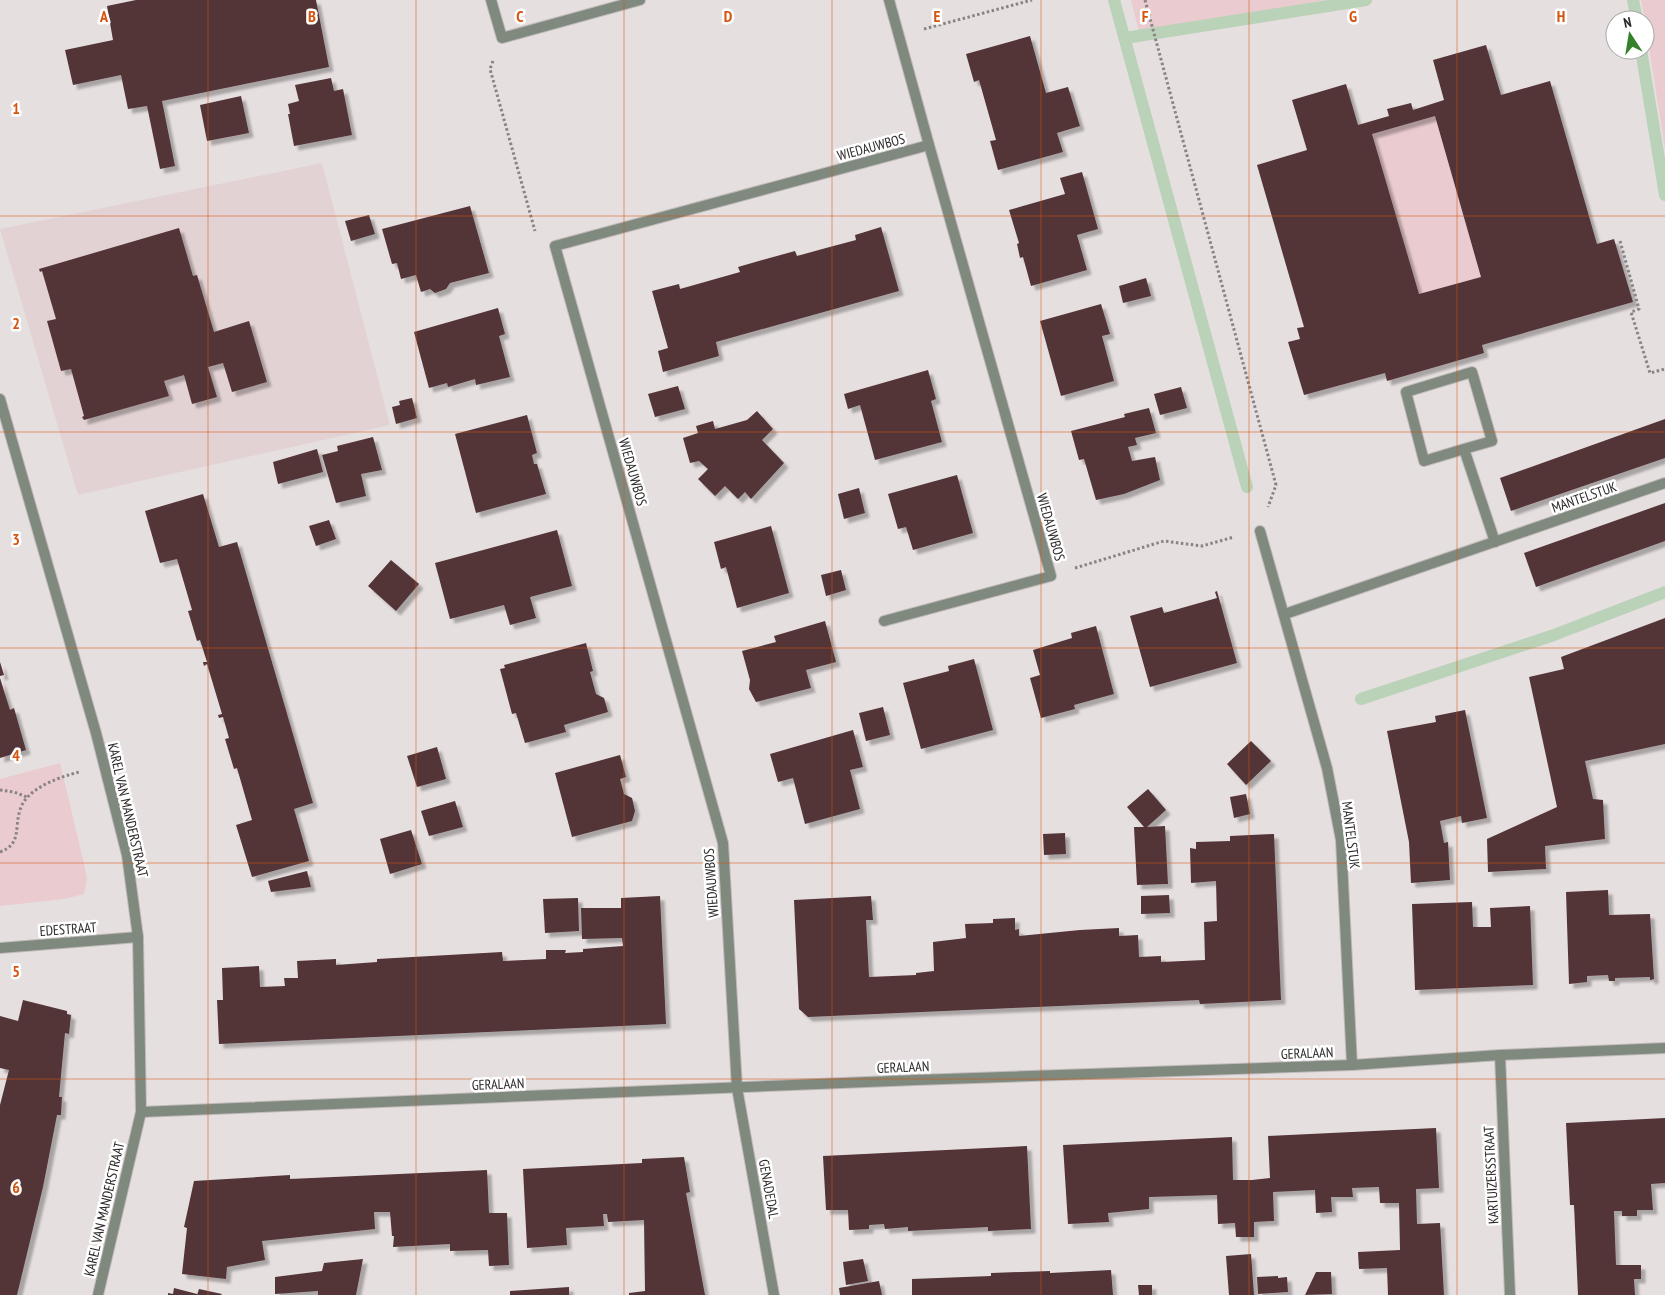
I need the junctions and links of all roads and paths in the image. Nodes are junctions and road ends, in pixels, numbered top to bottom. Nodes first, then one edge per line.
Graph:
1 (491, 0) edge
2 (640, 0) edge
3 (889, 0) edge
4 (1032, 0) edge
5 (1145, 0) edge
6 (899, 36) junction
7 (502, 38) junction
8 (929, 145) junction
9 (1620, 241) dead end
10 (555, 246) junction
11 (1665, 369) edge
12 (0, 399) edge
13 (1464, 449) junction
14 (1665, 483) edge
15 (1260, 531) junction
16 (1496, 542) junction
17 (1051, 576) junction
18 (1285, 614) junction
19 (884, 621) dead end
20 (104, 765) junction
21 (0, 790) edge
22 (28, 797) junction
23 (0, 852) edge
24 (138, 938) junction
25 (0, 948) edge
26 (1665, 1048) edge
27 (1500, 1055) junction
28 (1352, 1065) junction
29 (737, 1088) junction
30 (141, 1112) junction
31 (98, 1295) edge
32 (774, 1295) edge
33 (1510, 1295) edge

1 - 7 street
2 - 7 street
3 - 6 street, WIEDAUWBOS
4 - 6 path
5 - 15 path
6 - 8 street, WIEDAUWBOS
7 - 10 path
8 - 10 street, WIEDAUWBOS
8 - 17 street, WIEDAUWBOS
9 - 11 path
10 - 29 street, WIEDAUWBOS
12 - 20 street, KAREL VAN MANDERSTRAAT
13 - 13 street
13 - 16 street
14 - 16 street, MANTELSTUK
15 - 17 path
15 - 18 street, MANTELSTUK
16 - 18 street, MANTELSTUK
17 - 19 street, WIEDAUWBOS
18 - 28 street, MANTELSTUK
20 - 22 path
20 - 24 street, KAREL VAN MANDERSTRAAT
21 - 22 path
22 - 23 path
24 - 25 street, EDESTRAAT
24 - 30 street, KAREL VAN MANDERSTRAAT
26 - 27 street, GERALAAN
27 - 28 street, GERALAAN
27 - 33 street, KARTUIZERSSTRAAT
28 - 29 street, GERALAAN
29 - 30 street, GERALAAN
29 - 32 street, GENADEDAL
30 - 31 street, KAREL VAN MANDERSTRAAT

